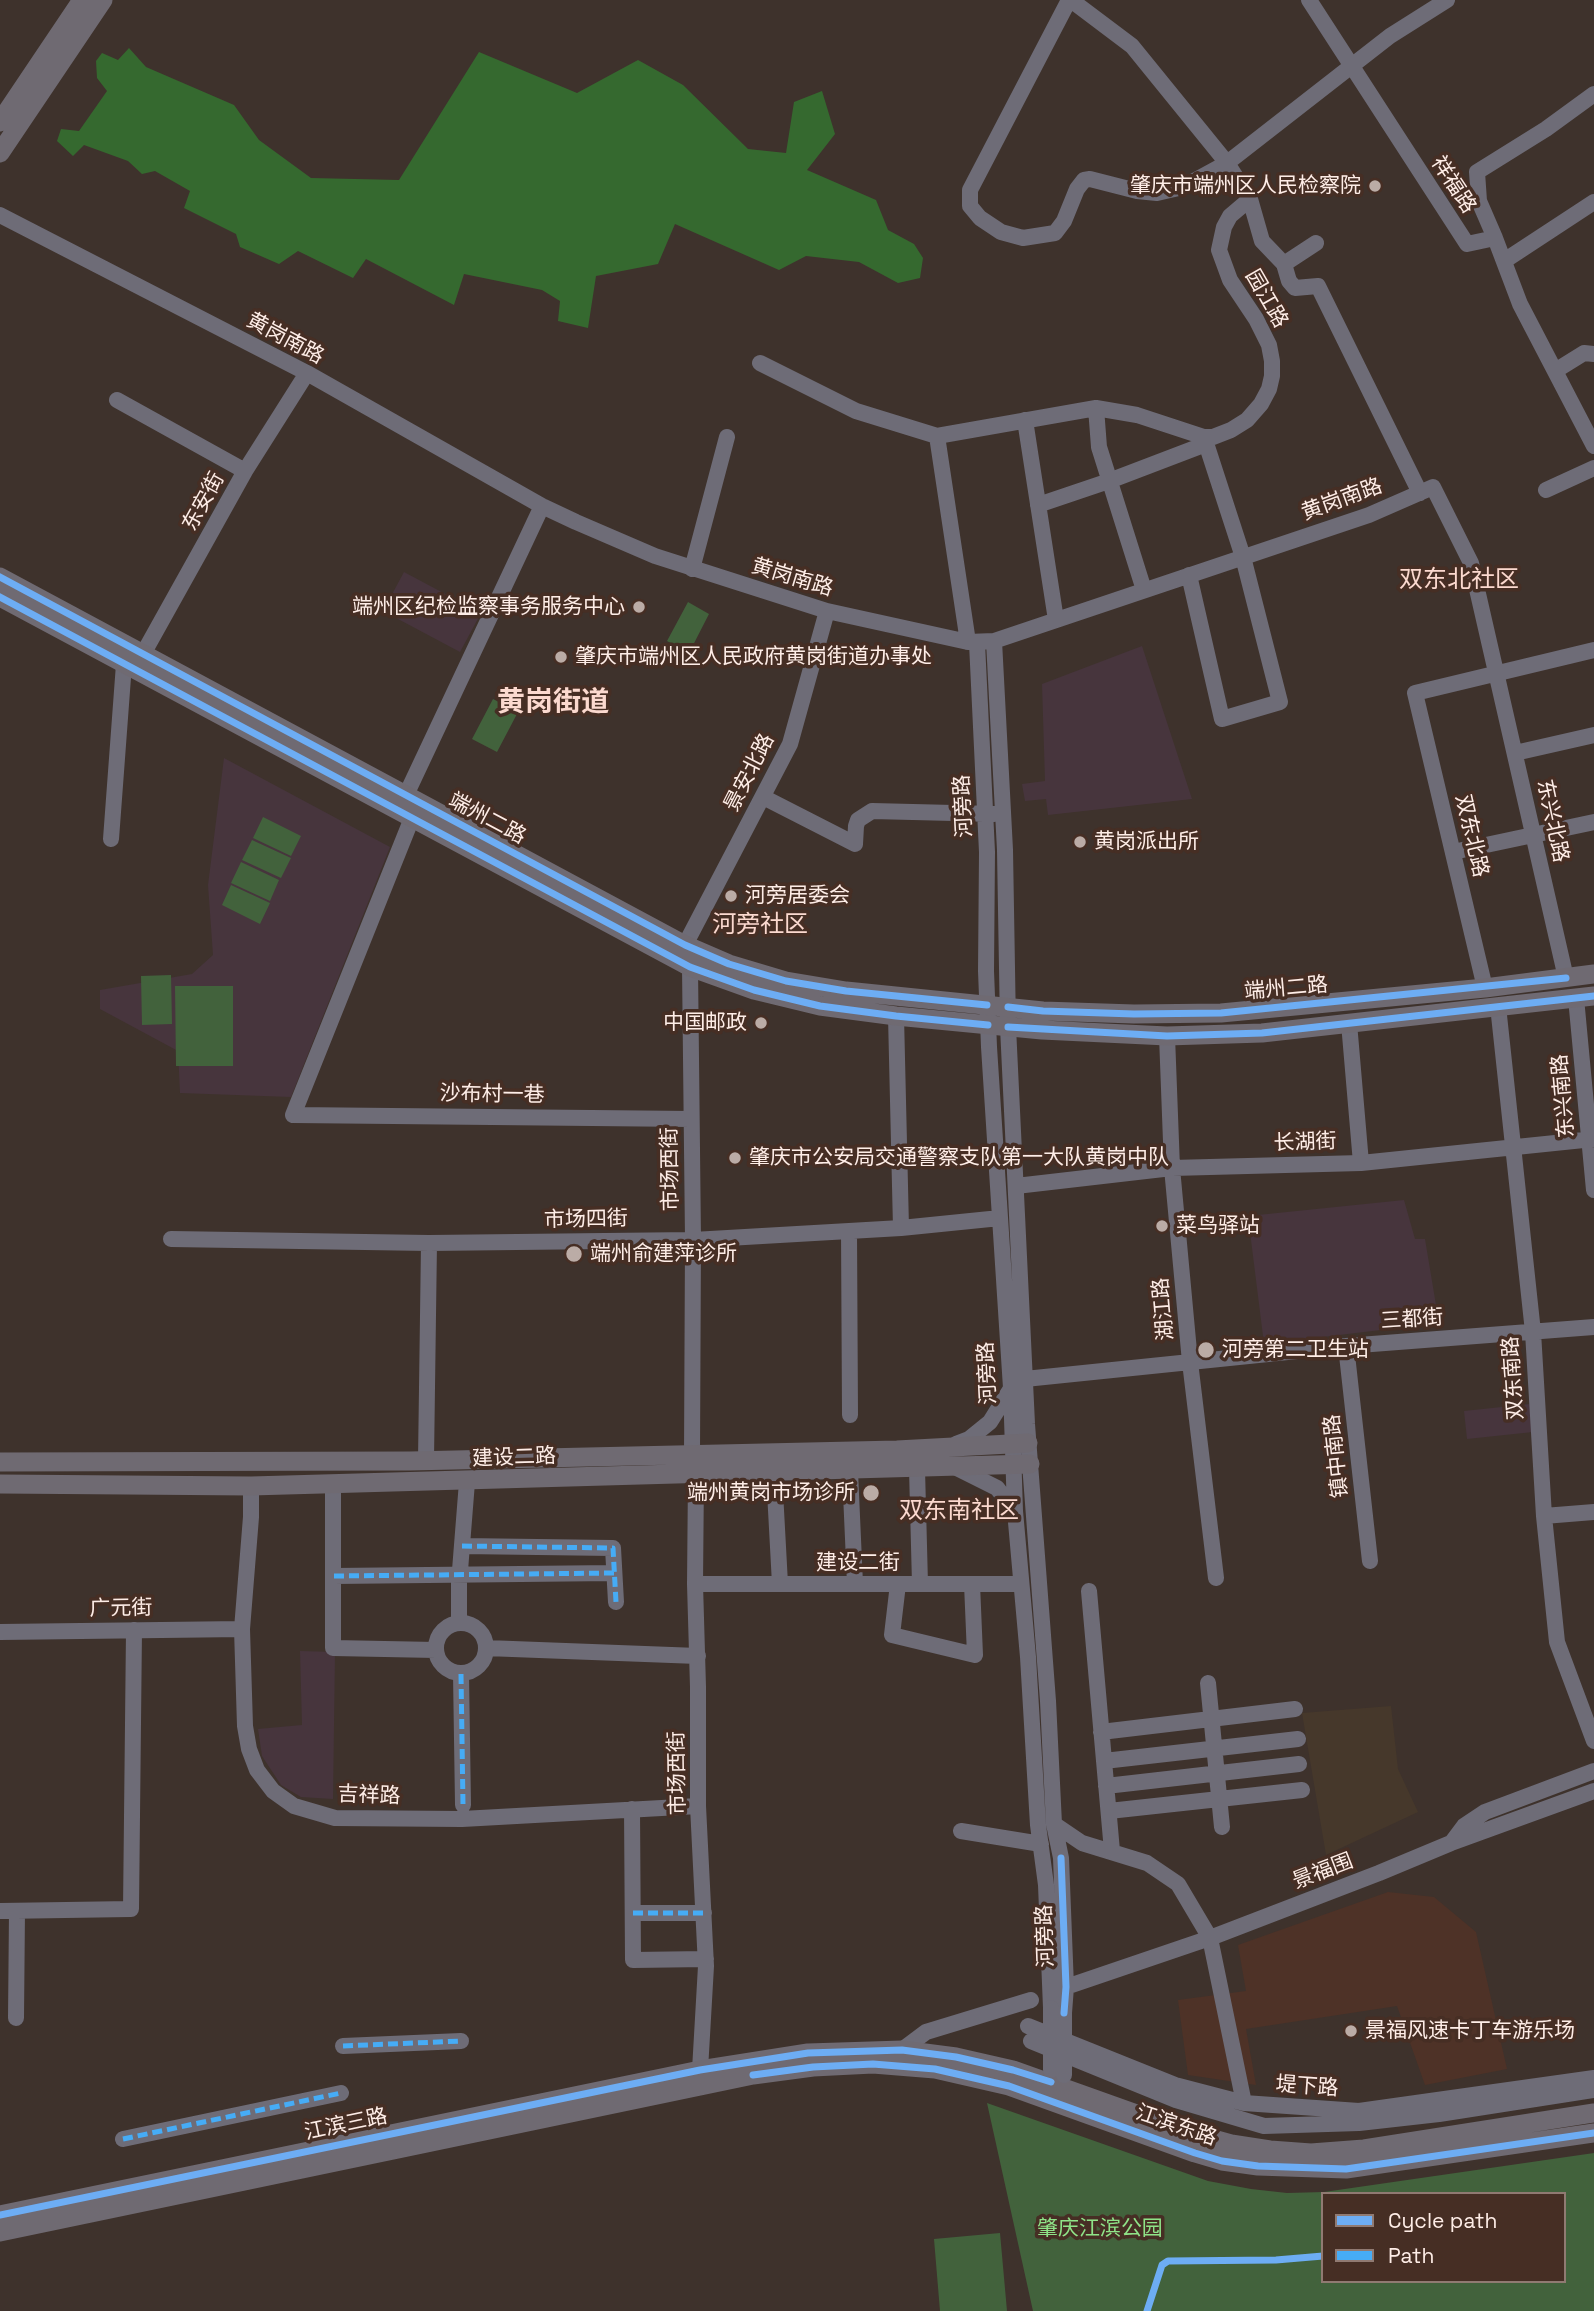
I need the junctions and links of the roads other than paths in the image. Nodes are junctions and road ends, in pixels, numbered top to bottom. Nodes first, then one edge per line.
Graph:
1 (82, 0) edge
2 (103, 0) edge
3 (1070, 0) edge
4 (1309, 0) edge
5 (1447, 0) edge
6 (1351, 66) junction
7 (1594, 94) edge
8 (0, 122) edge
9 (0, 153) edge
10 (1227, 163) junction
11 (1251, 199) junction
12 (1594, 202) edge
13 (0, 215) edge
14 (1495, 238) junction
15 (1316, 243) dead end
16 (1504, 261) junction
17 (1284, 264) junction
18 (1594, 354) edge
19 (760, 363) dead end
20 (1555, 371) junction
21 (307, 373) junction
22 (117, 401) dead end
23 (1096, 408) junction
24 (1026, 421) junction
25 (937, 436) junction
26 (727, 437) dead end
27 (1205, 440) junction
28 (1594, 446) edge
29 (1594, 468) edge
30 (245, 471) junction
31 (1110, 481) junction
32 (1546, 490) dead end
33 (1420, 493) junction
34 (1038, 505) junction
35 (542, 506) junction
36 (1243, 557) junction
37 (692, 569) junction
38 (1189, 575) junction
39 (0, 577) edge
40 (1144, 590) junction
41 (0, 597) edge
42 (827, 611) junction
43 (1056, 620) junction
44 (980, 642) junction
45 (1594, 650) edge
46 (144, 654) junction
47 (124, 664) junction
48 (1496, 674) junction
49 (1594, 735) edge
50 (1516, 753) junction
51 (406, 795) junction
52 (763, 797) junction
53 (985, 814) junction
54 (1003, 814) junction
55 (412, 818) junction
56 (1594, 822) edge
57 (1533, 837) junction
58 (111, 839) dead end
59 (1453, 852) junction
60 (685, 945) junction
61 (690, 967) junction
62 (1594, 974) edge
63 (1566, 978) junction
64 (1485, 988) junction
65 (1585, 997) edge
66 (931, 999) junction
67 (1498, 1006) junction
68 (988, 1015) junction
69 (896, 1016) junction
70 (1008, 1017) junction
71 (928, 1019) junction
72 (1043, 1021) junction
73 (1349, 1023) junction
74 (1167, 1036) junction
75 (691, 1119) junction
76 (1591, 1139) edge
77 (1514, 1146) junction
78 (1362, 1163) junction
79 (1172, 1168) junction
80 (1016, 1186) junction
81 (1594, 1190) edge
82 (1000, 1218) junction
83 (901, 1228) junction
84 (849, 1231) junction
85 (171, 1239) dead end
86 (693, 1240) junction
87 (429, 1243) junction
88 (1594, 1327) edge
89 (1533, 1332) junction
90 (1346, 1346) junction
91 (1190, 1362) junction
92 (1025, 1379) junction
93 (1011, 1388) junction
94 (850, 1415) dead end
95 (1020, 1443) junction
96 (951, 1446) junction
97 (897, 1450) junction
98 (692, 1454) junction
99 (426, 1460) junction
100 (0, 1462) edge
101 (1021, 1465) junction
102 (957, 1468) junction
103 (907, 1469) junction
104 (850, 1471) junction
105 (774, 1473) junction
106 (696, 1475) junction
107 (467, 1482) junction
108 (0, 1484) edge
109 (333, 1485) junction
110 (251, 1486) junction
111 (1015, 1511) junction
112 (1594, 1512) edge
113 (1544, 1517) junction
114 (462, 1546) junction
115 (1370, 1561) dead end
116 (614, 1573) junction
117 (460, 1575) junction
118 (334, 1576) junction
119 (1216, 1578) dead end
120 (695, 1584) junction
121 (780, 1584) junction
122 (855, 1584) junction
123 (898, 1584) junction
124 (920, 1584) junction
125 (972, 1584) junction
126 (1021, 1584) junction
127 (1089, 1591) dead end
128 (616, 1602) dead end
129 (459, 1623) junction
130 (242, 1629) junction
131 (134, 1630) junction
132 (0, 1632) edge
133 (486, 1648) junction
134 (436, 1650) junction
135 (698, 1657) junction
136 (461, 1674) junction
137 (1208, 1683) dead end
138 (1295, 1709) dead end
139 (1212, 1719) junction
140 (1101, 1732) junction
141 (1298, 1739) dead end
142 (1594, 1741) edge
143 (1214, 1748) junction
144 (1104, 1761) junction
145 (1299, 1764) dead end
146 (1594, 1771) edge
147 (1217, 1774) junction
148 (1106, 1786) junction
149 (1302, 1790) dead end
150 (1594, 1791) edge
151 (1219, 1799) junction
152 (463, 1805) dead end
153 (698, 1806) junction
154 (632, 1809) junction
155 (1109, 1811) junction
156 (1054, 1824) junction
157 (1222, 1827) dead end
158 (961, 1831) dead end
159 (1082, 1843) junction
160 (1451, 1843) junction
161 (1041, 1844) junction
162 (1112, 1851) junction
163 (1061, 1858) junction
164 (17, 1910) junction
165 (0, 1911) edge
166 (632, 1913) junction
167 (704, 1913) junction
168 (1210, 1938) junction
169 (706, 1959) junction
170 (1058, 1987) junction
171 (1031, 2000) dead end
172 (16, 2018) dead end
173 (461, 2041) dead end
174 (343, 2046) dead end
175 (902, 2050) junction
176 (700, 2070) junction
177 (753, 2076) joint
178 (1594, 2078) edge
179 (1057, 2086) junction
180 (1594, 2090) edge
181 (341, 2093) dead end
182 (1437, 2100) junction
183 (1244, 2103) junction
184 (1594, 2113) edge
185 (1594, 2133) edge
186 (123, 2139) dead end
187 (0, 2215) edge
188 (0, 2232) edge

1 - 8 main road
2 - 9 main road
3 - 10 street
3 - 10 street
4 - 6 street, 祥福路
5 - 6 street
6 - 10 street
6 - 14 street, 祥福路
7 - 14 street
10 - 11 street
11 - 17 street
11 - 27 street, 园江路
12 - 16 street
13 - 21 street, 黄岗南路
14 - 16 street
15 - 17 street
16 - 20 street
17 - 33 street
18 - 20 street
19 - 25 street
20 - 28 street
21 - 30 street, 东安街
21 - 35 street, 黄岗南路
22 - 30 street
23 - 24 street
23 - 27 street
23 - 31 street
24 - 25 street
24 - 34 street
25 - 44 street, 河旁路
26 - 37 street
27 - 31 street, 园江路
27 - 36 street
29 - 32 street
30 - 46 street, 东安街
31 - 34 street, 园江路
31 - 40 street
33 - 36 street, 黄岗南路
33 - 48 street
34 - 43 street
35 - 37 street, 黄岗南路
35 - 51 street
36 - 38 street, 黄岗南路
36 - 38 street
37 - 42 street, 黄岗南路
38 - 40 street, 黄岗南路
39 - 46 main road, 端州二路
40 - 43 street, 黄岗南路
41 - 47 main road, 端州二路
42 - 44 street, 黄岗南路
42 - 52 street, 景安北路
43 - 44 street, 黄岗南路
44 - 53 street, 河旁路
44 - 54 street, 河旁路
45 - 48 street
46 - 51 main road, 端州二路
47 - 55 main road, 端州二路
47 - 58 street
48 - 50 street, 东兴北路
48 - 59 street, 双东北路
49 - 50 street
50 - 57 street, 东兴北路
51 - 60 main road, 端州二路
52 - 53 street
52 - 60 street, 景安北路
53 - 54 street
53 - 68 street, 河旁路
54 - 70 street, 河旁路
55 - 61 main road, 端州二路
55 - 75 street, 沙布村一巷
56 - 57 street
57 - 59 street
57 - 63 street, 东兴北路
59 - 64 street, 双东北路
60 - 66 main road, 端州二路
61 - 69 main road, 端州二路
61 - 75 street, 市场西街
62 - 63 main road, 端州二路
63 - 64 main road, 端州二路
64 - 72 main road, 端州二路
65 - 67 main road, 端州二路
65 - 76 street, 东兴南路
66 - 68 main road, 端州二路
66 - 71 main road
67 - 73 main road, 端州二路
67 - 77 street, 双东南路
68 - 70 main road, 端州二路
68 - 71 main road, 端州二路
68 - 82 street, 河旁路
69 - 71 main road, 端州二路
69 - 83 street
70 - 72 main road, 端州二路
70 - 80 street, 河旁路
72 - 74 main road, 端州二路
73 - 74 main road, 端州二路
73 - 78 street
74 - 79 street, 湖江路
75 - 86 street, 市场西街
76 - 77 street, 长湖街
76 - 81 street, 东兴南路
77 - 78 street, 长湖街
77 - 89 street, 双东南路
78 - 79 street, 长湖街
79 - 80 street, 长湖街
79 - 91 street, 湖江路
80 - 92 street, 河旁路
82 - 83 street, 市场四街
82 - 93 street, 河旁路
83 - 84 street, 市场四街
84 - 86 street, 市场四街
84 - 94 street
85 - 87 street, 市场四街
86 - 87 street, 市场四街
86 - 98 street, 市场西街
87 - 99 street
88 - 89 street, 三都街
89 - 90 street, 三都街
89 - 113 street, 双东南路
90 - 91 street, 三都街
90 - 115 street, 镇中南路
91 - 92 street, 三都街
91 - 119 street, 湖江路
92 - 95 street, 河旁路
93 - 95 street, 河旁路
93 - 96 street
95 - 96 main road, 建设二路
95 - 101 street, 河旁路
96 - 97 main road, 建设二路
97 - 98 main road, 建设二路
97 - 103 main road
98 - 99 main road, 建设二路
99 - 100 main road, 建设二路
101 - 102 main road, 建设二路
101 - 111 street, 河旁路
101 - 156 street, 河旁路
102 - 103 main road, 建设二路
102 - 111 street
103 - 104 main road, 建设二路
103 - 124 street
104 - 105 main road, 建设二路
104 - 122 street
105 - 106 main road, 建设二路
105 - 121 street
106 - 107 main road, 建设二路
106 - 120 street, 市场西街
107 - 109 main road, 建设二路
107 - 114 street
108 - 110 main road, 建设二路
109 - 110 main road, 建设二路
109 - 118 street
110 - 130 street, 吉祥路
111 - 126 street, 河旁路
112 - 113 street
113 - 142 street, 双东南路
114 - 116 street
114 - 117 street
116 - 117 street
116 - 128 street
117 - 118 street
117 - 129 street
118 - 134 street
120 - 121 street, 建设二街
120 - 135 street, 市场西街
121 - 122 street, 建设二街
122 - 123 street, 建设二街
123 - 124 street, 建设二街
123 - 125 street
124 - 125 street, 建设二街
125 - 126 street, 建设二街
126 - 161 street, 河旁路
127 - 140 street
129 - 133 street
129 - 134 street
130 - 131 street, 广元街
130 - 154 street, 吉祥路
131 - 132 street, 广元街
131 - 164 street
133 - 135 street
133 - 136 street
134 - 136 street
135 - 153 street, 市场西街
136 - 152 street
137 - 139 street
138 - 139 street
139 - 140 street
139 - 143 street
140 - 144 street
141 - 143 street
143 - 144 street
143 - 147 street
144 - 148 street
145 - 147 street
146 - 160 street
147 - 148 street
147 - 151 street
148 - 155 street
149 - 151 street
150 - 160 street, 景福围
151 - 155 street
151 - 157 street
153 - 154 street, 吉祥路
153 - 167 street, 市场西街
154 - 166 street
155 - 162 street
156 - 159 street
156 - 163 street, 河旁路
158 - 161 street
159 - 162 street
159 - 163 street
160 - 168 street, 景福围
161 - 170 street, 河旁路
162 - 168 street
163 - 170 street, 河旁路
164 - 165 street
164 - 172 street
166 - 167 street
166 - 169 street
167 - 169 street, 市场西街
168 - 170 street, 景福围
168 - 183 street
169 - 176 street, 市场西街
170 - 179 street, 河旁路, bridge
171 - 175 street
173 - 174 street
175 - 176 main road, 江滨东路
175 - 179 main road, 江滨东路
176 - 187 main road, 江滨三路
177 - 179 main road, 江滨东路
177 - 188 main road, 江滨三路
178 - 182 street, 堤下路
179 - 184 main road, 江滨东路
179 - 185 main road, 江滨东路
180 - 182 street, 堤下路
181 - 186 street
182 - 183 street, 堤下路
182 - 183 street, 堤下路

